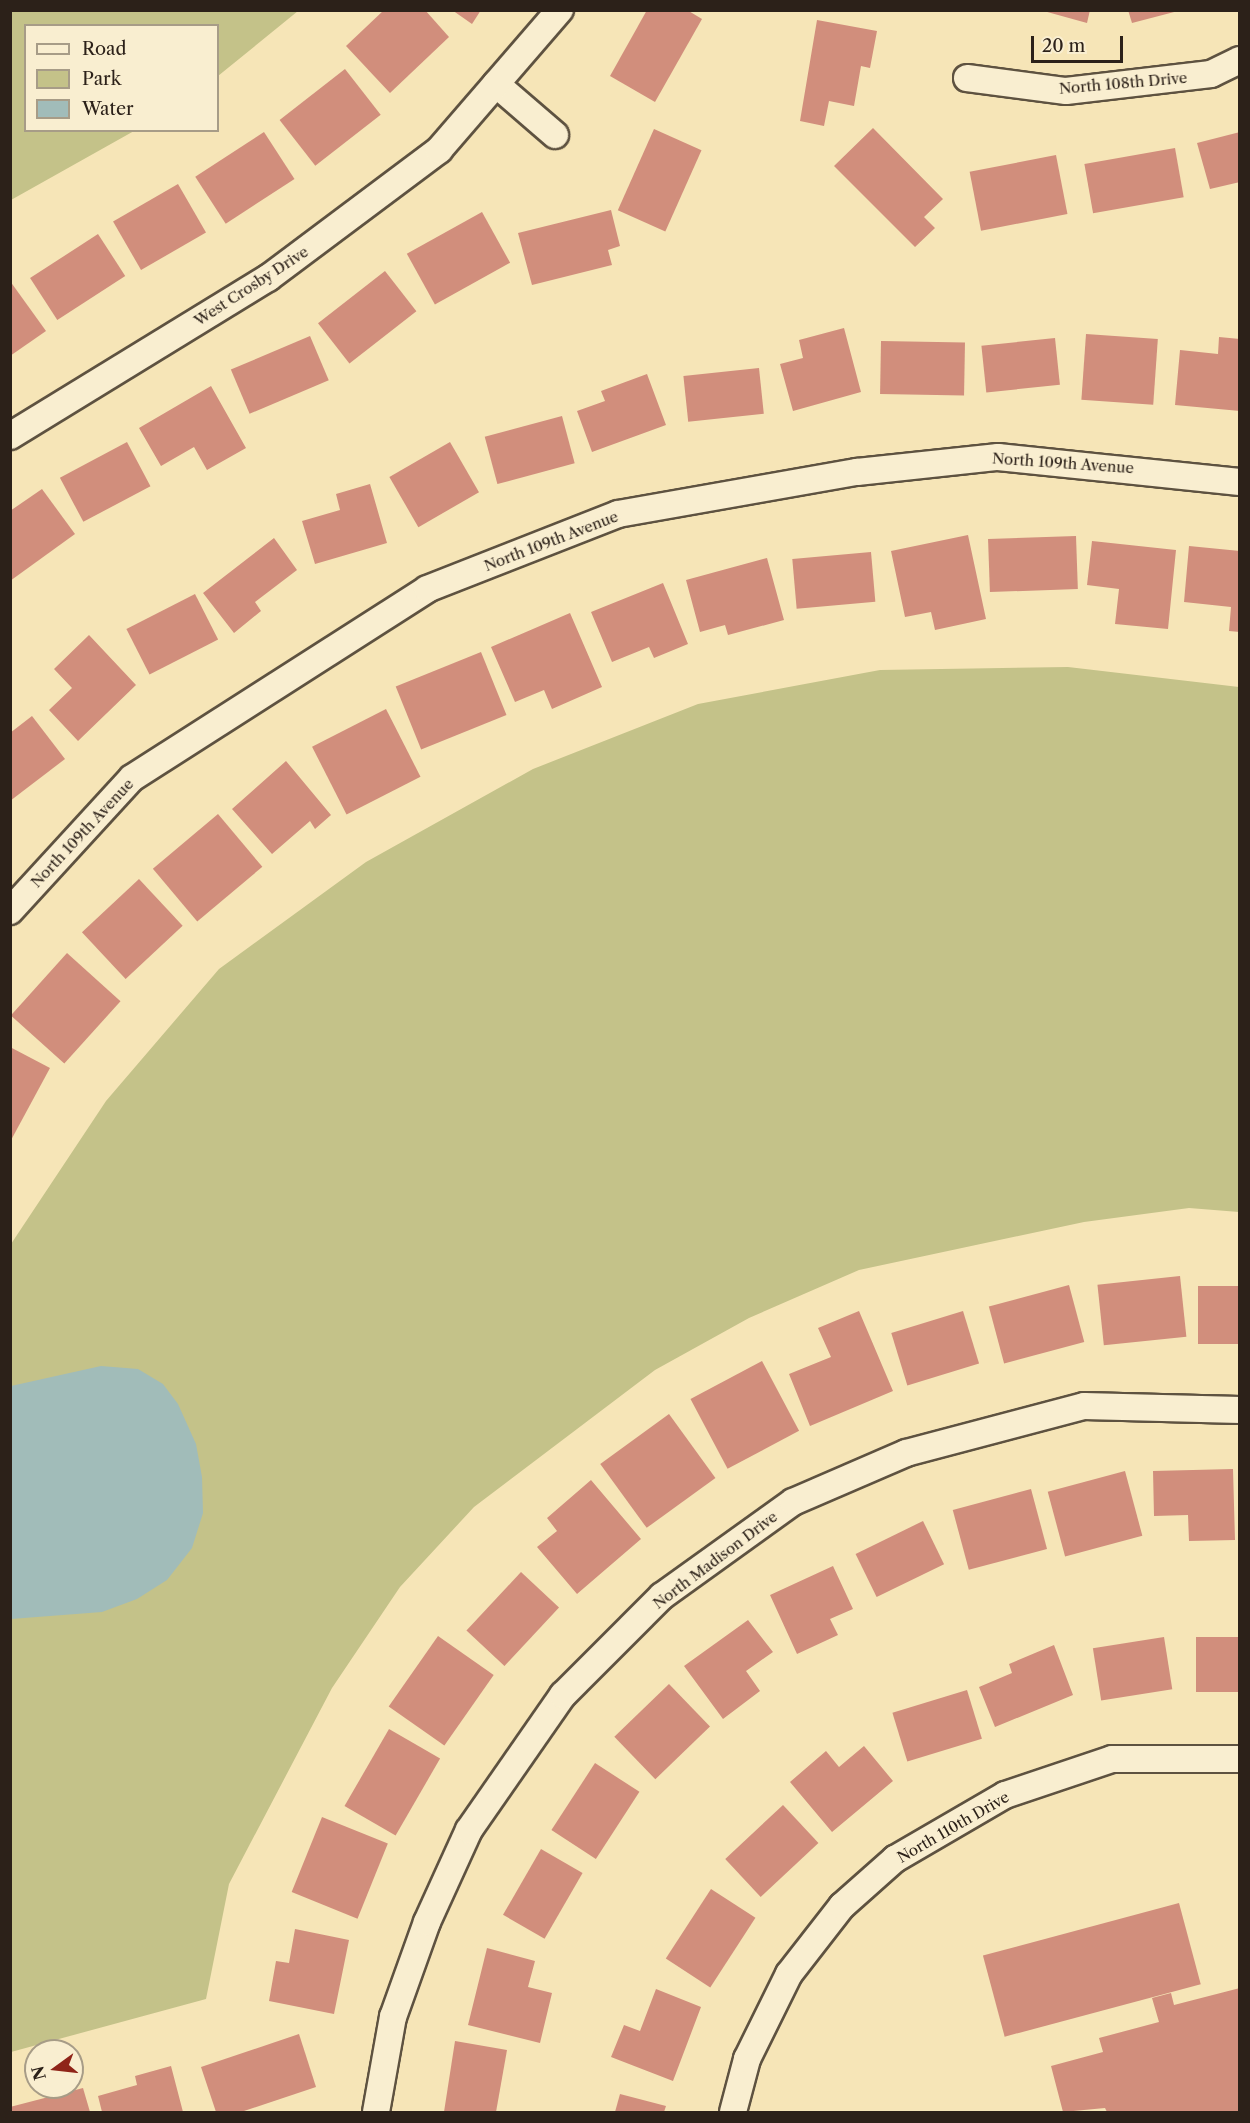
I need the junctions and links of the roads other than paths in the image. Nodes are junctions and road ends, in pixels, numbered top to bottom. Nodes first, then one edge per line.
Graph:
1 (560, 10) edge
2 (1239, 60) edge
3 (967, 78) dead end
4 (496, 84) junction
5 (555, 135) dead end
6 (10, 436) edge
7 (1239, 482) edge
8 (10, 910) edge
9 (1239, 1410) edge
10 (1239, 1759) edge
11 (376, 2112) edge
12 (733, 2112) edge

1 - 4 street, West Crosby Drive
2 - 3 street, North 108th Drive
4 - 5 street
4 - 6 street, West Crosby Drive
7 - 8 street, North 109th Avenue
9 - 11 street, North Madison Drive
10 - 12 street, North 110th Drive

